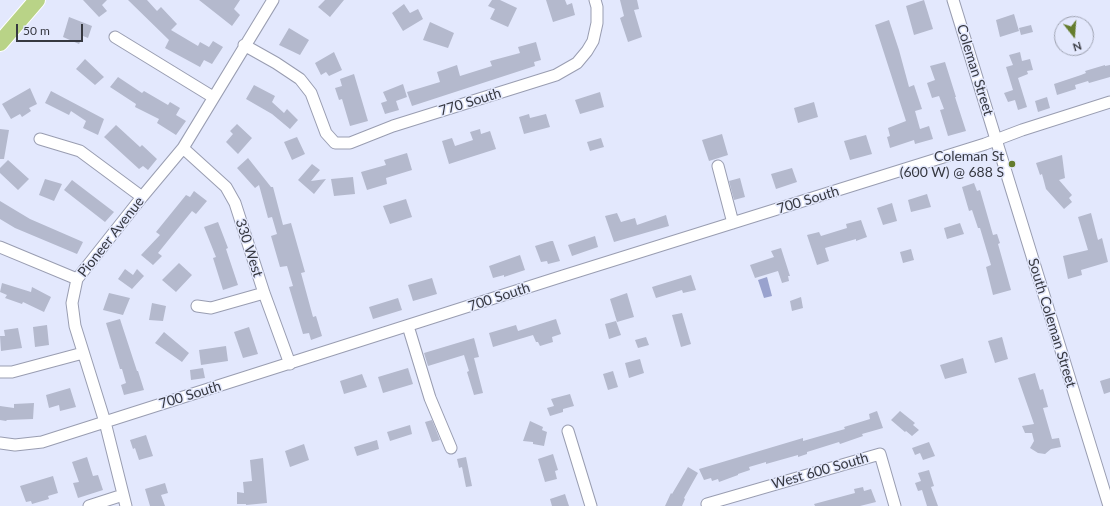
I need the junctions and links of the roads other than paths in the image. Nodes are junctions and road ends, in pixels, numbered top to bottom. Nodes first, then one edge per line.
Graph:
1 (37, 0) edge
2 (273, 0) edge
3 (595, 0) edge
4 (953, 0) edge
5 (115, 37) dead end
6 (0, 43) edge
7 (244, 45) junction
8 (213, 97) junction
9 (1110, 102) edge
10 (40, 139) dead end
11 (996, 140) junction
12 (183, 148) junction
13 (718, 166) dead end
14 (142, 197) junction
15 (733, 223) junction
16 (0, 247) edge
17 (77, 279) junction
18 (264, 293) junction
19 (197, 306) dead end
20 (408, 326) junction
21 (83, 353) junction
22 (290, 364) junction
23 (0, 372) edge
24 (105, 422) junction
25 (568, 431) dead end
26 (0, 442) edge
27 (451, 448) dead end
28 (123, 495) junction
29 (707, 505) edge
30 (89, 506) edge
31 (126, 506) edge
32 (591, 506) edge
33 (896, 506) edge
34 (1109, 506) edge

1 - 6 highway
2 - 7 street, Pioneer Avenue
3 - 7 street, 770 South
4 - 11 street, Coleman Street
5 - 8 street
7 - 8 street, Pioneer Avenue
8 - 12 street, Pioneer Avenue
9 - 11 street, 700 South
10 - 14 street
11 - 15 street, 700 South
11 - 34 street, South Coleman Street
12 - 14 street, Pioneer Avenue
12 - 18 street, 330 West
13 - 15 street
14 - 17 street, Pioneer Avenue
15 - 20 street, 700 South
16 - 17 street
17 - 21 street, Pioneer Avenue
18 - 19 street
18 - 22 street, 330 West
20 - 22 street, 700 South
20 - 27 street
21 - 23 street
21 - 24 street, Pioneer Avenue
22 - 24 street, 700 South
24 - 26 street, 700 South
24 - 28 street, Pioneer Avenue
25 - 32 street
28 - 30 street
28 - 31 street, Pioneer Avenue
29 - 33 street, West 600 South

